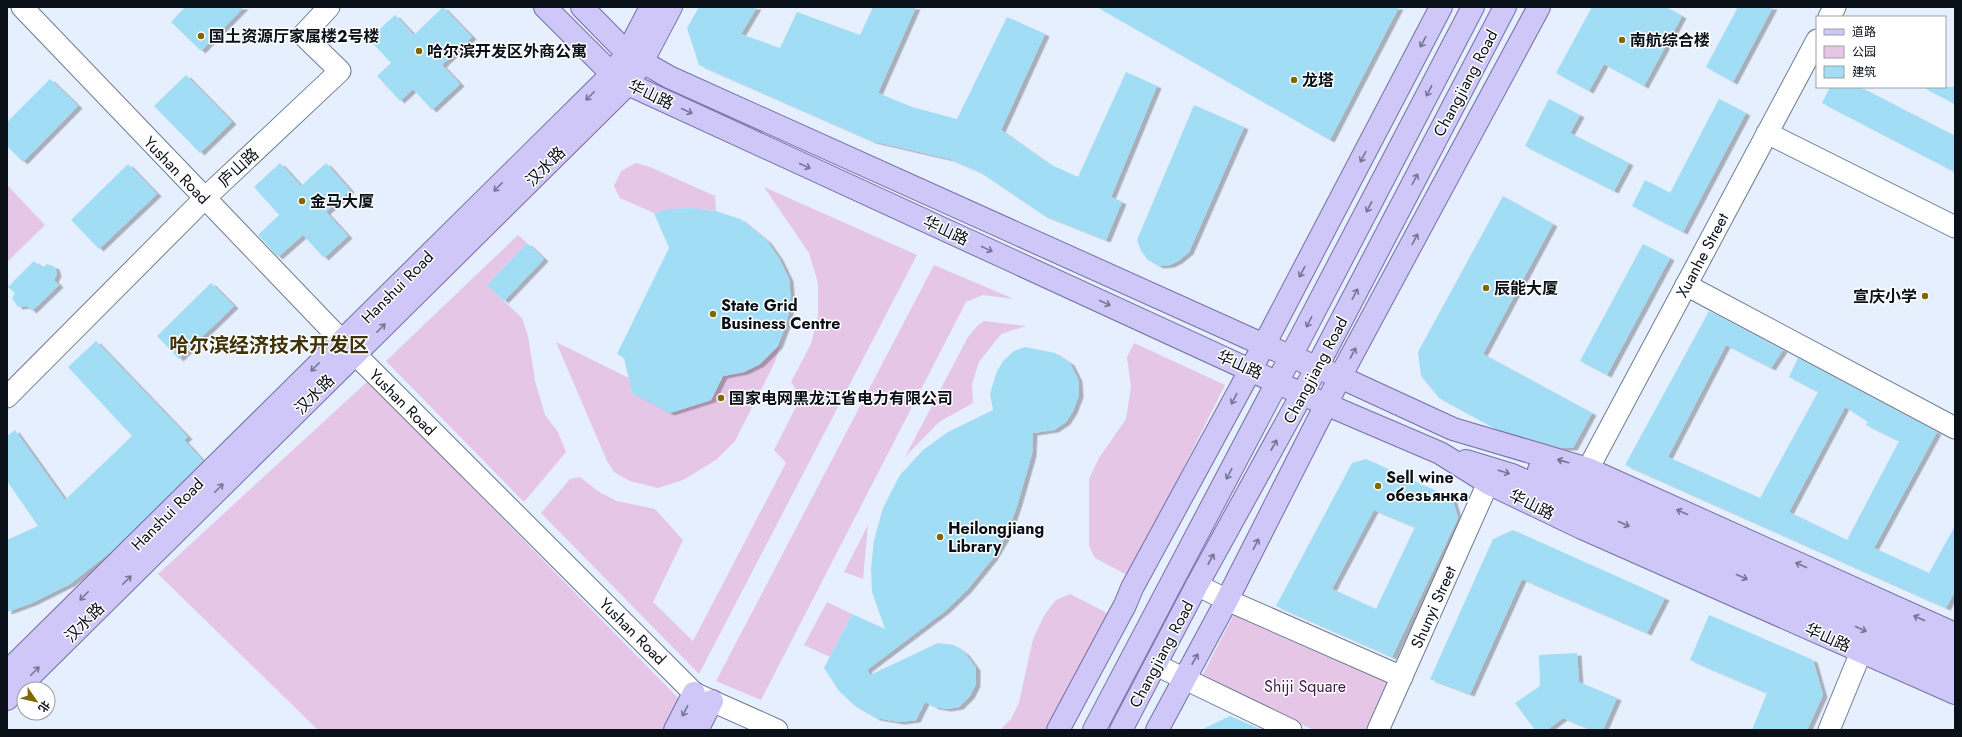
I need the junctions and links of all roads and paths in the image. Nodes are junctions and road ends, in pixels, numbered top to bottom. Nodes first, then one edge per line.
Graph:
1 (22, 7) edge
2 (329, 7) edge
3 (545, 7) edge
4 (582, 7) edge
5 (651, 7) edge
6 (671, 7) edge
7 (1441, 7) edge
8 (1473, 7) edge
9 (1505, 7) edge
10 (1539, 7) edge
11 (1835, 7) edge
12 (1830, 16) edge
13 (1816, 42) edge
14 (635, 57) junction
15 (620, 79) junction
16 (1768, 133) junction
17 (204, 199) junction
18 (1955, 227) edge
19 (1686, 285) junction
20 (1264, 345) junction
21 (348, 347) junction
22 (1291, 356) junction
23 (1317, 367) junction
24 (1250, 369) junction
25 (1340, 377) junction
26 (1278, 382) junction
27 (1302, 394) junction
28 (7, 397) edge
29 (1327, 405) junction
30 (1955, 428) edge
31 (1453, 429) junction
32 (1440, 453) junction
33 (1588, 469) junction
34 (1488, 483) junction
35 (1197, 585) junction
36 (1227, 600) junction
37 (1955, 634) edge
38 (1955, 650) edge
39 (1861, 652) junction
40 (1156, 665) junction
41 (1955, 671) edge
42 (7, 672) edge
43 (1852, 673) junction
44 (1402, 676) junction
45 (1184, 680) junction
46 (1955, 693) edge
47 (703, 697) junction
48 (7, 699) edge
49 (675, 730) edge
50 (697, 730) edge
51 (777, 730) edge
52 (1058, 730) edge
53 (1094, 730) edge
54 (1121, 730) edge
55 (1156, 730) edge
56 (1291, 730) edge
57 (1378, 730) edge
58 (1829, 730) edge
59 (1838, 730) edge

1 - 17 street, Yushan Road
2 - 17 street, 庐山路
3 - 15 main road, 华山路
4 - 14 main road, 华山路
5 - 14 main road, Hanshui Road
6 - 14 main road
7 -> 20 main road
8 -> 22 main road, Changjiang Road
23 -> 9 main road, Changjiang Road
25 -> 10 main road
11 - 12 street
13 - 16 street, Xuanhe Street
14 - 15 main road, Hanshui Road
14 - 20 main road, 华山路
15 - 21 main road, Hanshui Road
15 -> 24 main road, 华山路
16 - 18 street
16 - 19 street, Xuanhe Street
17 - 21 street, Yushan Road
17 - 28 street, 庐山路
19 - 30 street
19 - 33 street, Xuanhe Street
20 - 22 main road, 华山路
20 - 24 main road
21 -> 42 main road, Hanshui Road
21 - 47 street, Yushan Road
48 -> 21 main road, 汉水路
22 - 23 main road, 华山路
22 - 26 main road, Changjiang Road
23 - 25 main road, 华山路
23 - 27 main road, Changjiang Road
24 - 26 main road, 华山路
24 -> 52 main road
25 - 29 main road
25 - 31 main road, 华山路
26 - 27 main road, 华山路
26 -> 53 main road, Changjiang Road
27 - 29 main road, 华山路
35 -> 27 main road, Changjiang Road
29 - 32 main road, 华山路
36 -> 29 main road
33 -> 31 main road, 华山路
31 - 38 main road
32 - 34 main road, 华山路
32 -> 41 main road
37 -> 33 main road, 华山路
34 - 39 main road, 华山路
34 - 44 street, Shunyi Street
35 - 36 street
35 - 40 main road, Changjiang Road
36 - 44 street
45 -> 36 main road
39 - 43 street
39 - 46 main road, 华山路
40 - 45 street
40 - 54 main road, Changjiang Road
43 - 58 street
43 - 59 street
44 - 57 street, Shunyi Street
45 - 55 main road
45 - 56 street
47 -> 49 main road
47 - 50 main road
47 - 51 street, Yushan Road

